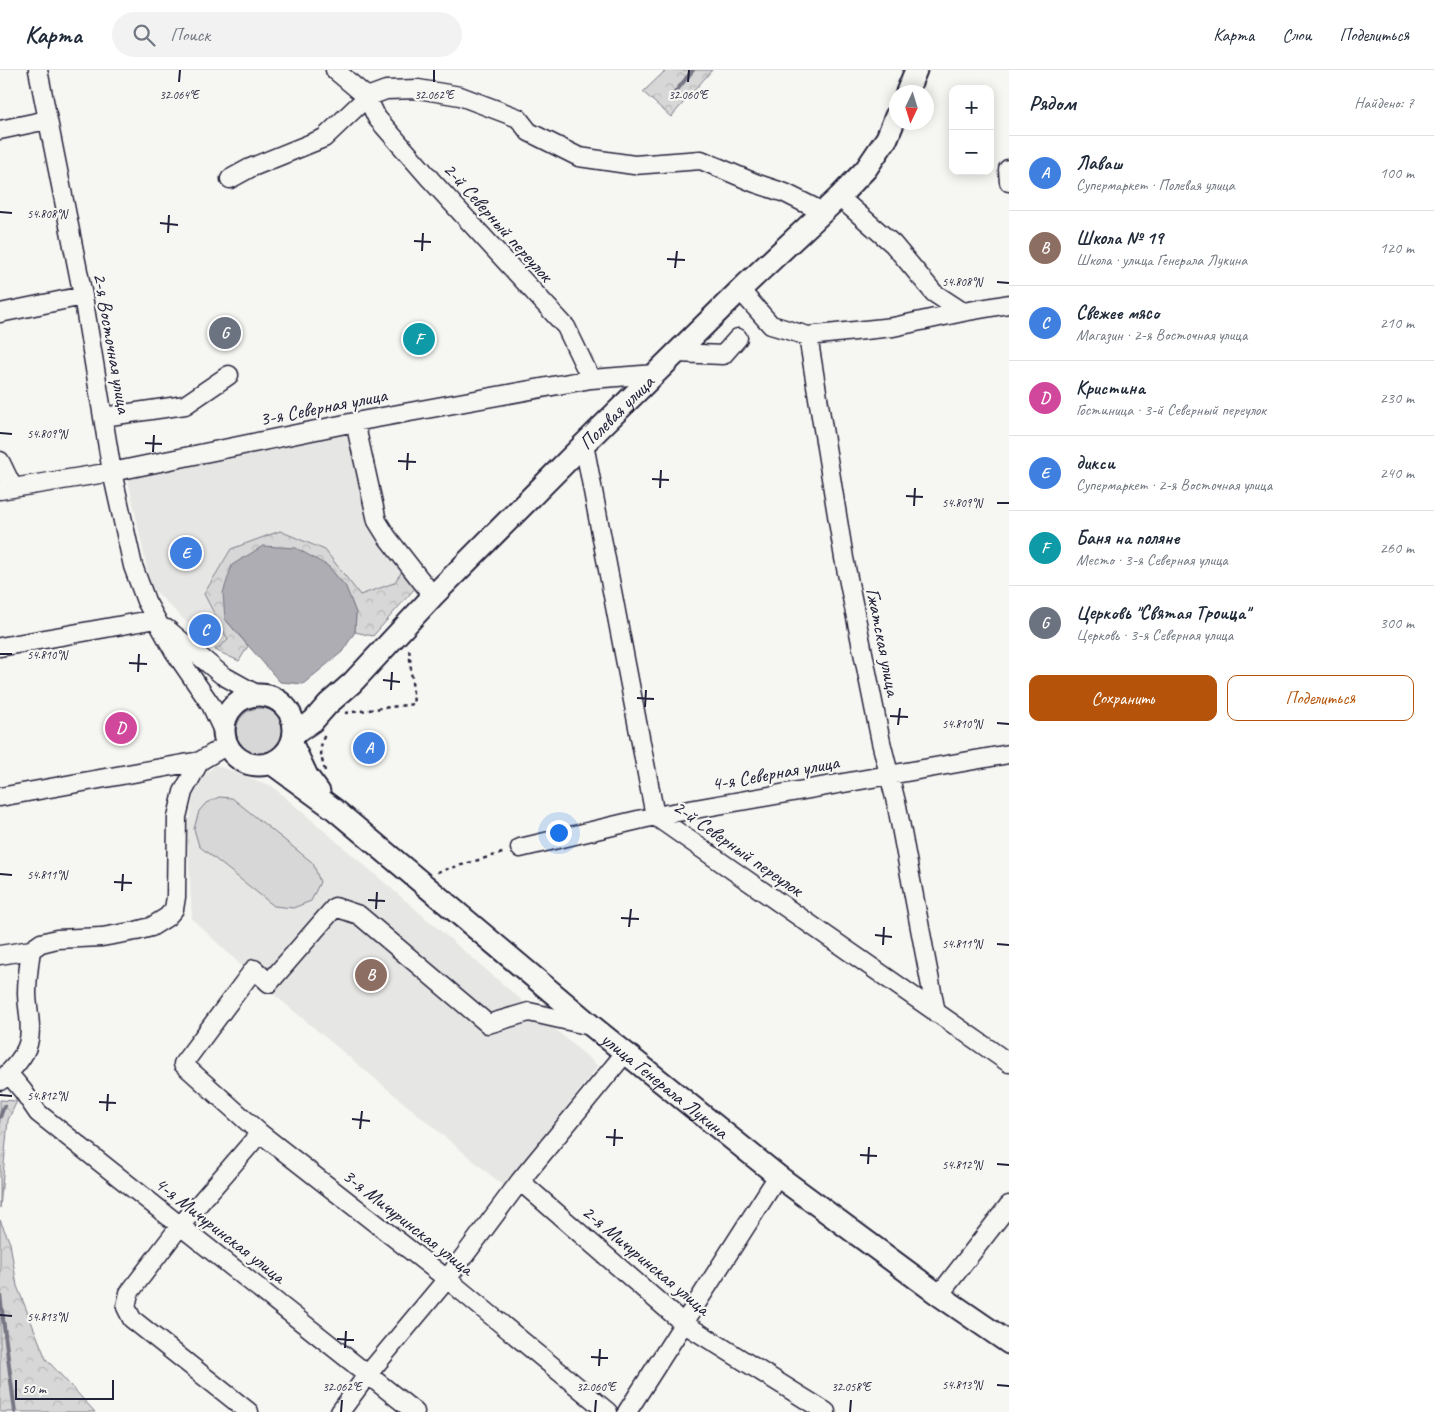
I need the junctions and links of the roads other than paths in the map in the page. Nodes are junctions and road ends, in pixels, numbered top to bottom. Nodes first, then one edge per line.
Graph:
1 (38, 70) edge
2 (335, 70) edge
3 (916, 70) edge
4 (910, 85) edge
5 (367, 97) junction
6 (48, 120) junction
7 (0, 130) edge
8 (890, 130) edge
9 (230, 179) dead end
10 (839, 197) junction
11 (823, 212) junction
12 (740, 290) junction
13 (83, 296) junction
14 (1009, 304) edge
15 (963, 312) junction
16 (0, 313) edge
17 (808, 336) junction
18 (738, 338) dead end
19 (677, 353) junction
20 (655, 374) junction
21 (229, 375) dead end
22 (591, 379) junction
23 (103, 417) junction
24 (355, 422) junction
25 (584, 444) junction
26 (0, 461) edge
27 (112, 472) junction
28 (7, 489) edge
29 (433, 596) junction
30 (156, 619) junction
31 (0, 647) edge
32 (258, 695) junction
33 (287, 708) junction
34 (332, 709) junction
35 (226, 739) junction
36 (293, 739) junction
37 (1009, 754) edge
38 (200, 761) junction
39 (271, 763) junction
40 (889, 774) junction
41 (0, 796) edge
42 (334, 809) junction
43 (655, 816) junction
44 (520, 848) road end
45 (32, 950) junction
46 (0, 955) edge
47 (936, 1014) junction
48 (592, 1026) junction
49 (626, 1052) junction
50 (1009, 1063) edge
51 (4, 1077) edge
52 (260, 1133) junction
53 (778, 1176) junction
54 (520, 1180) junction
55 (1009, 1205) edge
56 (180, 1226) junction
57 (447, 1279) junction
58 (939, 1295) junction
59 (683, 1323) junction
60 (1009, 1343) edge
61 (368, 1374) junction
62 (249, 1412) edge
63 (340, 1412) edge
64 (415, 1412) edge
65 (608, 1412) edge
66 (627, 1412) edge
67 (826, 1412) edge

1 - 6 street, 2-я Восточная улица
2 - 5 street
3 - 4 main road
5 - 9 street
5 - 11 street
5 - 22 street, 2-й Северный переулок
6 - 7 street
6 - 13 street, 2-я Восточная улица
8 - 10 main road, Полевая улица
10 - 11 main road, Полевая улица
10 - 15 street
11 - 12 main road, Полевая улица
12 - 17 street
12 - 19 main road, Полевая улица
13 - 16 street
13 - 23 street, 2-я Восточная улица
14 - 15 street
15 - 17 street
17 - 40 street, Гжатская улица
18 - 19 street
19 - 20 main road, Полевая улица
20 - 22 street, 3-я Северная улица
20 - 25 main road, Полевая улица
21 - 23 street
22 - 24 street, 3-я Северная улица
23 - 27 street, 2-я Восточная улица
24 - 27 street, 3-я Северная улица
24 - 29 street
25 - 29 main road, Полевая улица
25 - 43 street, 2-й Северный переулок
26 - 28 street
27 - 28 street, 3-я Северная улица
27 - 30 street, 2-я Восточная улица
29 - 34 main road, Полевая улица
30 - 31 street
30 - 32 street, 2-я Восточная улица
30 - 35 street, 2-я Восточная улица
32 - 33 main road
32 - 35 main road
33 - 34 main road
33 - 36 main road
34 - 36 main road, Полевая улица
35 - 38 street
35 - 39 main road
36 - 39 main road
36 - 42 main road, улица Генерала Лукина
37 - 40 street, 4-я Северная улица
38 - 41 street
38 - 45 street
39 - 42 main road, улица Генерала Лукина
40 - 43 street, 4-я Северная улица
40 - 47 street, Гжатская улица
42 - 48 main road, улица Генерала Лукина
43 - 44 street, 4-я Северная улица
43 - 47 street, 2-й Северный переулок
45 - 46 street
45 - 51 street
47 - 50 street, 2-й Северный переулок
48 - 49 main road, улица Генерала Лукина
48 - 52 street, 3-я Мичуринская улица
49 - 53 main road, улица Генерала Лукина
49 - 54 street
51 - 56 street, 4-я Мичуринская улица
52 - 56 street
52 - 57 street, 3-я Мичуринская улица
53 - 58 main road, улица Генерала Лукина
53 - 59 street
54 - 57 street
54 - 59 street, 2-я Мичуринская улица
55 - 58 street
56 - 61 street, 4-я Мичуринская улица
56 - 62 street
57 - 61 street
57 - 65 street, 3-я Мичуринская улица
58 - 60 main road, улица Генерала Лукина
59 - 66 street
59 - 67 street, 2-я Мичуринская улица
61 - 63 street
61 - 64 street, 4-я Мичуринская улица

